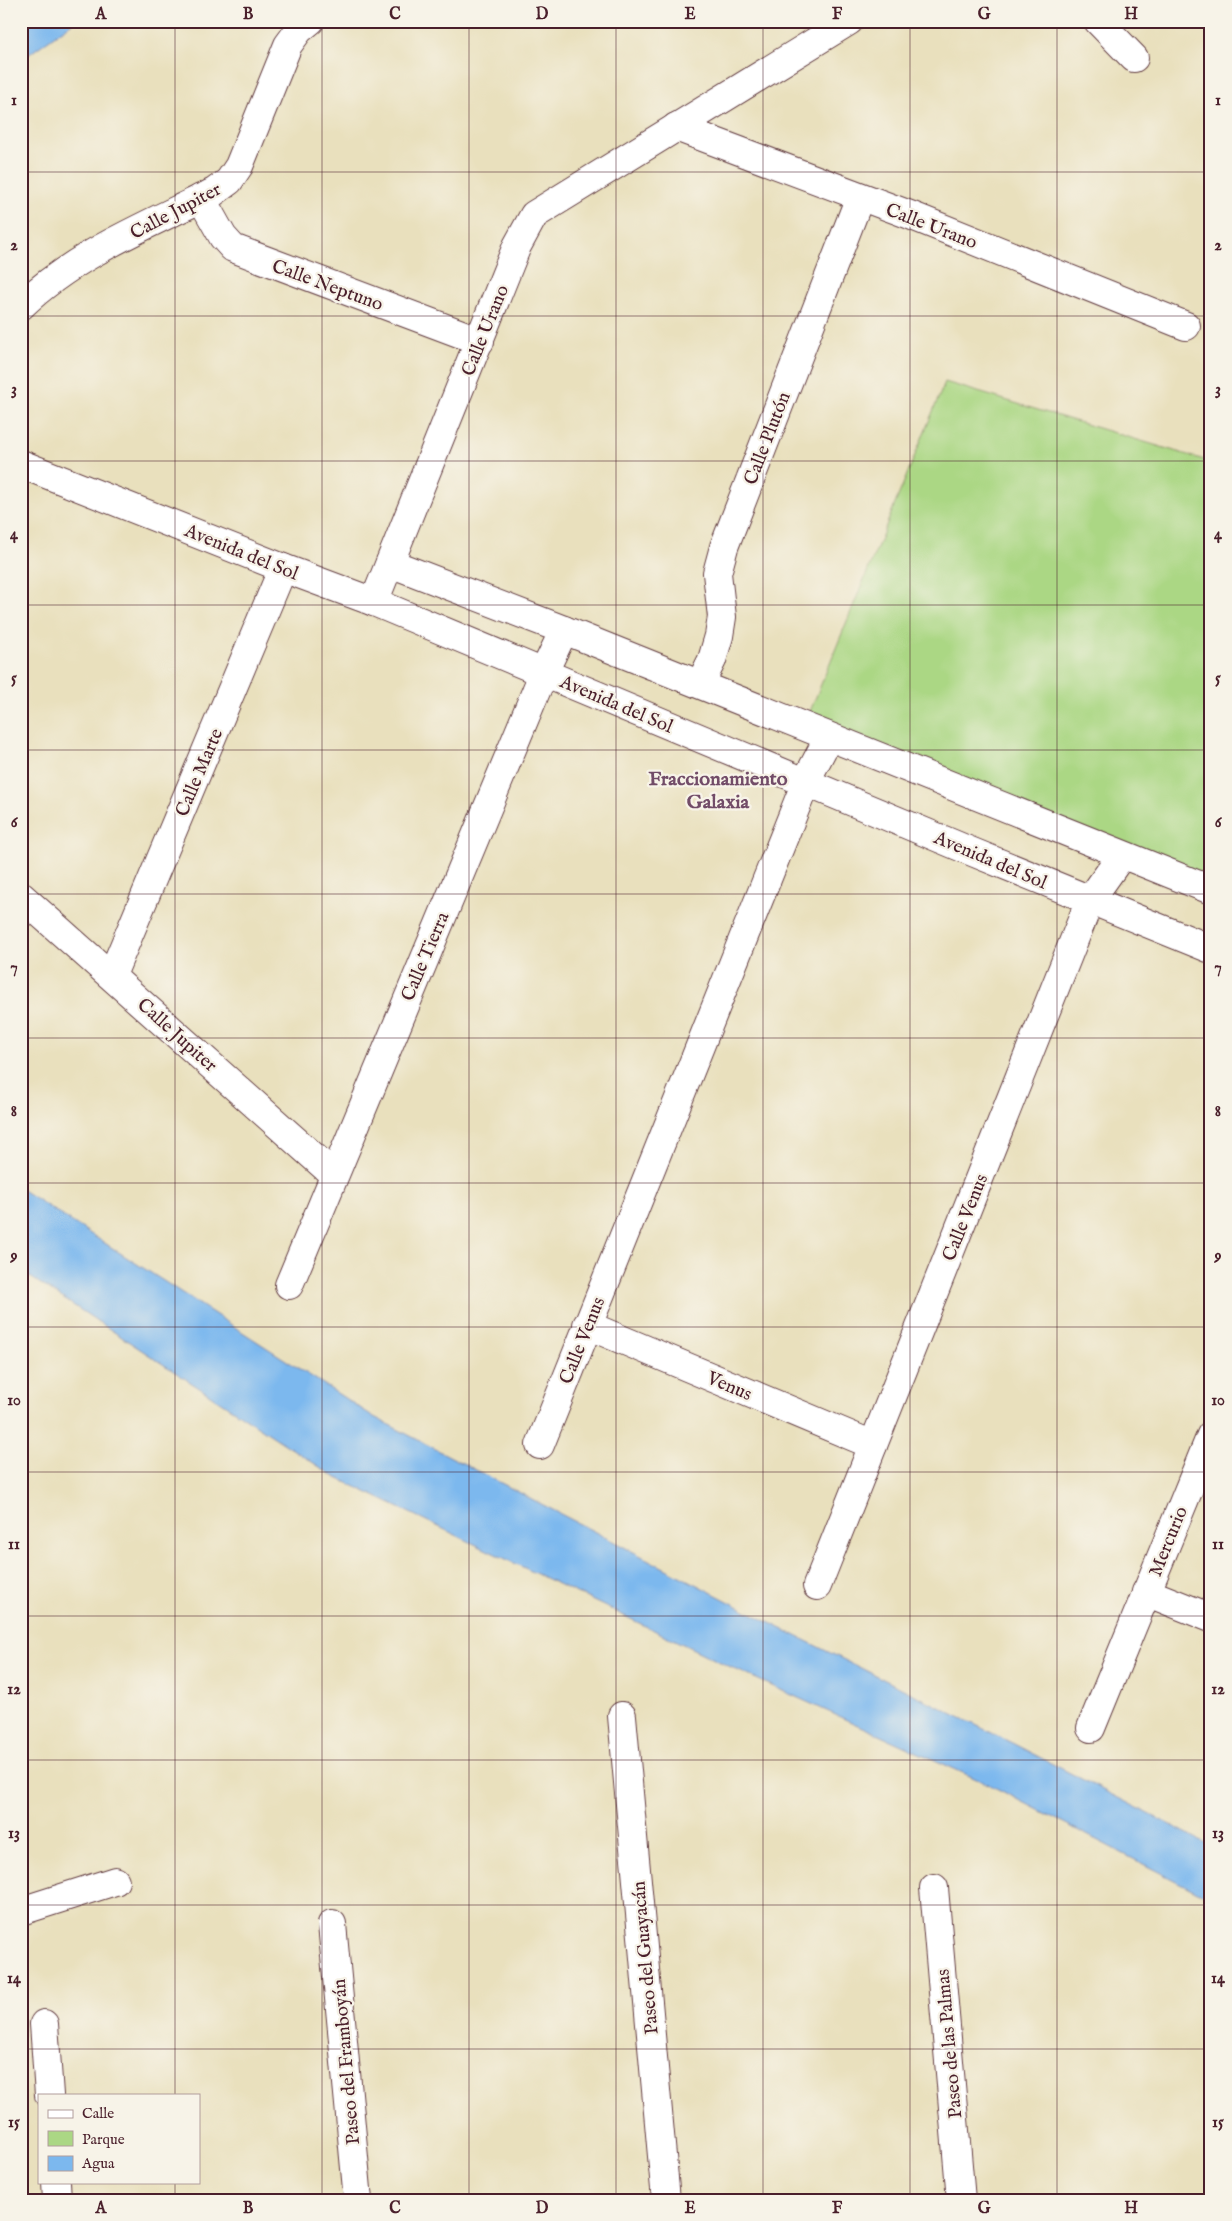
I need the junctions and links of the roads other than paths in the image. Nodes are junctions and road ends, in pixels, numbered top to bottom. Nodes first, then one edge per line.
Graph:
1 (310, 21) edge
2 (849, 21) edge
3 (1098, 21) edge
4 (1134, 58) dead end
5 (676, 127) junction
6 (860, 197) junction
7 (201, 198) junction
8 (21, 306) edge
9 (1186, 326) dead end
10 (480, 341) junction
11 (21, 464) edge
12 (390, 563) junction
13 (283, 568) junction
14 (374, 602) junction
15 (564, 630) junction
16 (544, 672) junction
17 (700, 684) junction
18 (829, 738) junction
19 (806, 782) junction
20 (1122, 855) junction
21 (1211, 890) edge
22 (21, 896) edge
23 (1090, 900) junction
24 (1211, 949) edge
25 (112, 975) junction
26 (333, 1174) junction
27 (289, 1285) dead end
28 (587, 1325) junction
29 (1211, 1435) edge
30 (540, 1444) dead end
31 (873, 1445) junction
32 (817, 1586) dead end
33 (1146, 1592) junction
34 (1211, 1618) edge
35 (622, 1716) dead end
36 (1091, 1728) dead end
37 (115, 1881) dead end
38 (934, 1888) dead end
39 (21, 1911) edge
40 (332, 1924) dead end
41 (44, 2024) dead end
42 (49, 2094) edge
43 (56, 2184) edge
44 (57, 2200) edge
45 (358, 2200) edge
46 (666, 2200) edge
47 (961, 2200) edge

1 - 7 street, Calle Jupiter
2 - 5 street, Calle Urano
3 - 4 street
5 - 6 street, Calle Urano
5 - 10 street, Calle Urano
6 - 9 street, Calle Urano
6 - 17 street, Calle Plutón
7 - 8 street, Calle Jupiter
7 - 10 street, Calle Neptuno
10 - 12 street, Calle Urano
11 - 13 street, Avenida del Sol
12 - 14 street, Calle Urano
12 - 15 street
13 - 14 street, Avenida del Sol
13 - 25 street, Calle Marte
14 - 16 street, Avenida del Sol
15 - 16 street, Calle Tierra
15 - 17 street
16 - 19 street, Avenida del Sol
16 - 26 street, Calle Tierra
17 - 18 street
18 - 19 street, Calle Venus
18 - 20 street
19 - 23 street, Avenida del Sol
19 - 28 street, Calle Venus
20 - 21 street
20 - 23 street, Calle Venus
22 - 25 street, Calle Jupiter
23 - 24 street, Avenida del Sol
23 - 31 street, Calle Venus
25 - 26 street, Calle Jupiter
26 - 27 street, Calle Tierra
28 - 30 street, Calle Venus
28 - 31 street, Venus
29 - 33 street, Mercurio
31 - 32 street, Calle Venus
33 - 34 street, Mercurio
33 - 36 street, Mercurio
35 - 46 street, Paseo del Guayacán
37 - 39 street
38 - 47 street, Paseo de las Palmas
40 - 45 street, Paseo del Framboyán
41 - 42 street
43 - 44 street

